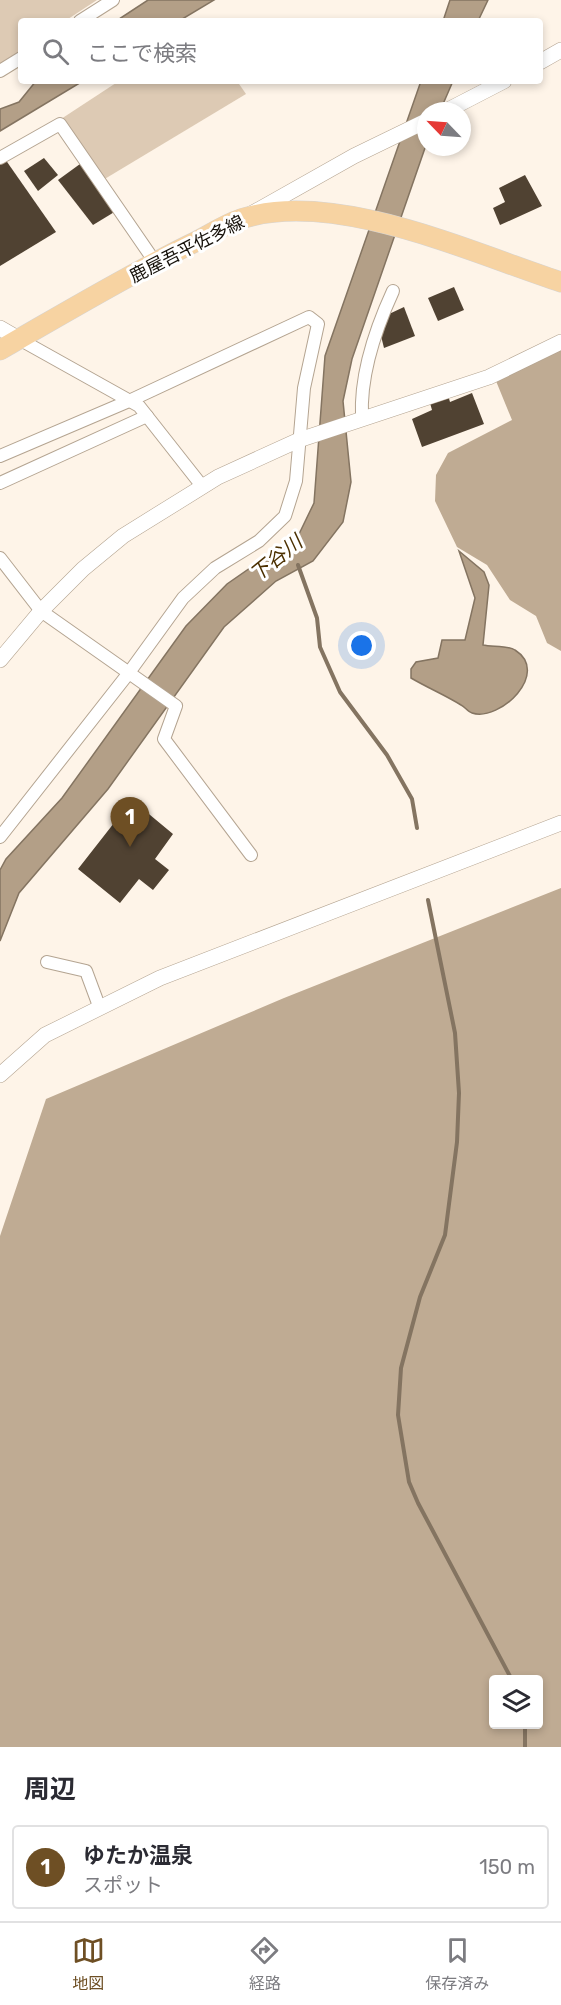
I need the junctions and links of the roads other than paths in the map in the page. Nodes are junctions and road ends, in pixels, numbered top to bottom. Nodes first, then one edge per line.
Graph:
1 (114, 0) edge
2 (85, 18) edge
3 (561, 50) edge
4 (18, 60) edge
5 (543, 60) edge
6 (0, 71) edge
7 (498, 84) edge
8 (463, 102) edge
9 (417, 125) edge
10 (0, 158) edge
11 (244, 218) junction
12 (155, 262) junction
13 (561, 282) edge
14 (393, 291) dead end
15 (0, 328) edge
16 (20, 339) junction
17 (561, 342) edge
18 (0, 350) edge
19 (129, 401) junction
20 (147, 416) junction
21 (362, 417) junction
22 (299, 440) junction
23 (0, 456) edge
24 (0, 483) edge
25 (202, 486) junction
26 (0, 558) edge
27 (41, 611) junction
28 (0, 660) edge
29 (128, 674) junction
30 (561, 823) edge
31 (0, 837) edge
32 (251, 855) dead end
33 (47, 962) dead end
34 (99, 1006) junction
35 (0, 1075) edge

1 - 2 street
3 - 5 street
4 - 6 street
7 - 8 street
9 - 11 street
10 - 12 street
11 - 12 main road, 鹿屋吾平佐多線
11 - 13 main road, 鹿屋吾平佐多線
12 - 16 main road, 鹿屋吾平佐多線
14 - 21 street
15 - 16 street
16 - 18 main road, 鹿屋吾平佐多線
16 - 19 street
17 - 21 street
19 - 20 street
19 - 22 street
19 - 23 street
20 - 24 street
20 - 25 street
21 - 22 street
22 - 25 street
22 - 29 street
25 - 27 street
26 - 27 street
27 - 28 street
27 - 29 street
29 - 31 street
29 - 32 street
30 - 34 street
33 - 34 street
34 - 35 street

